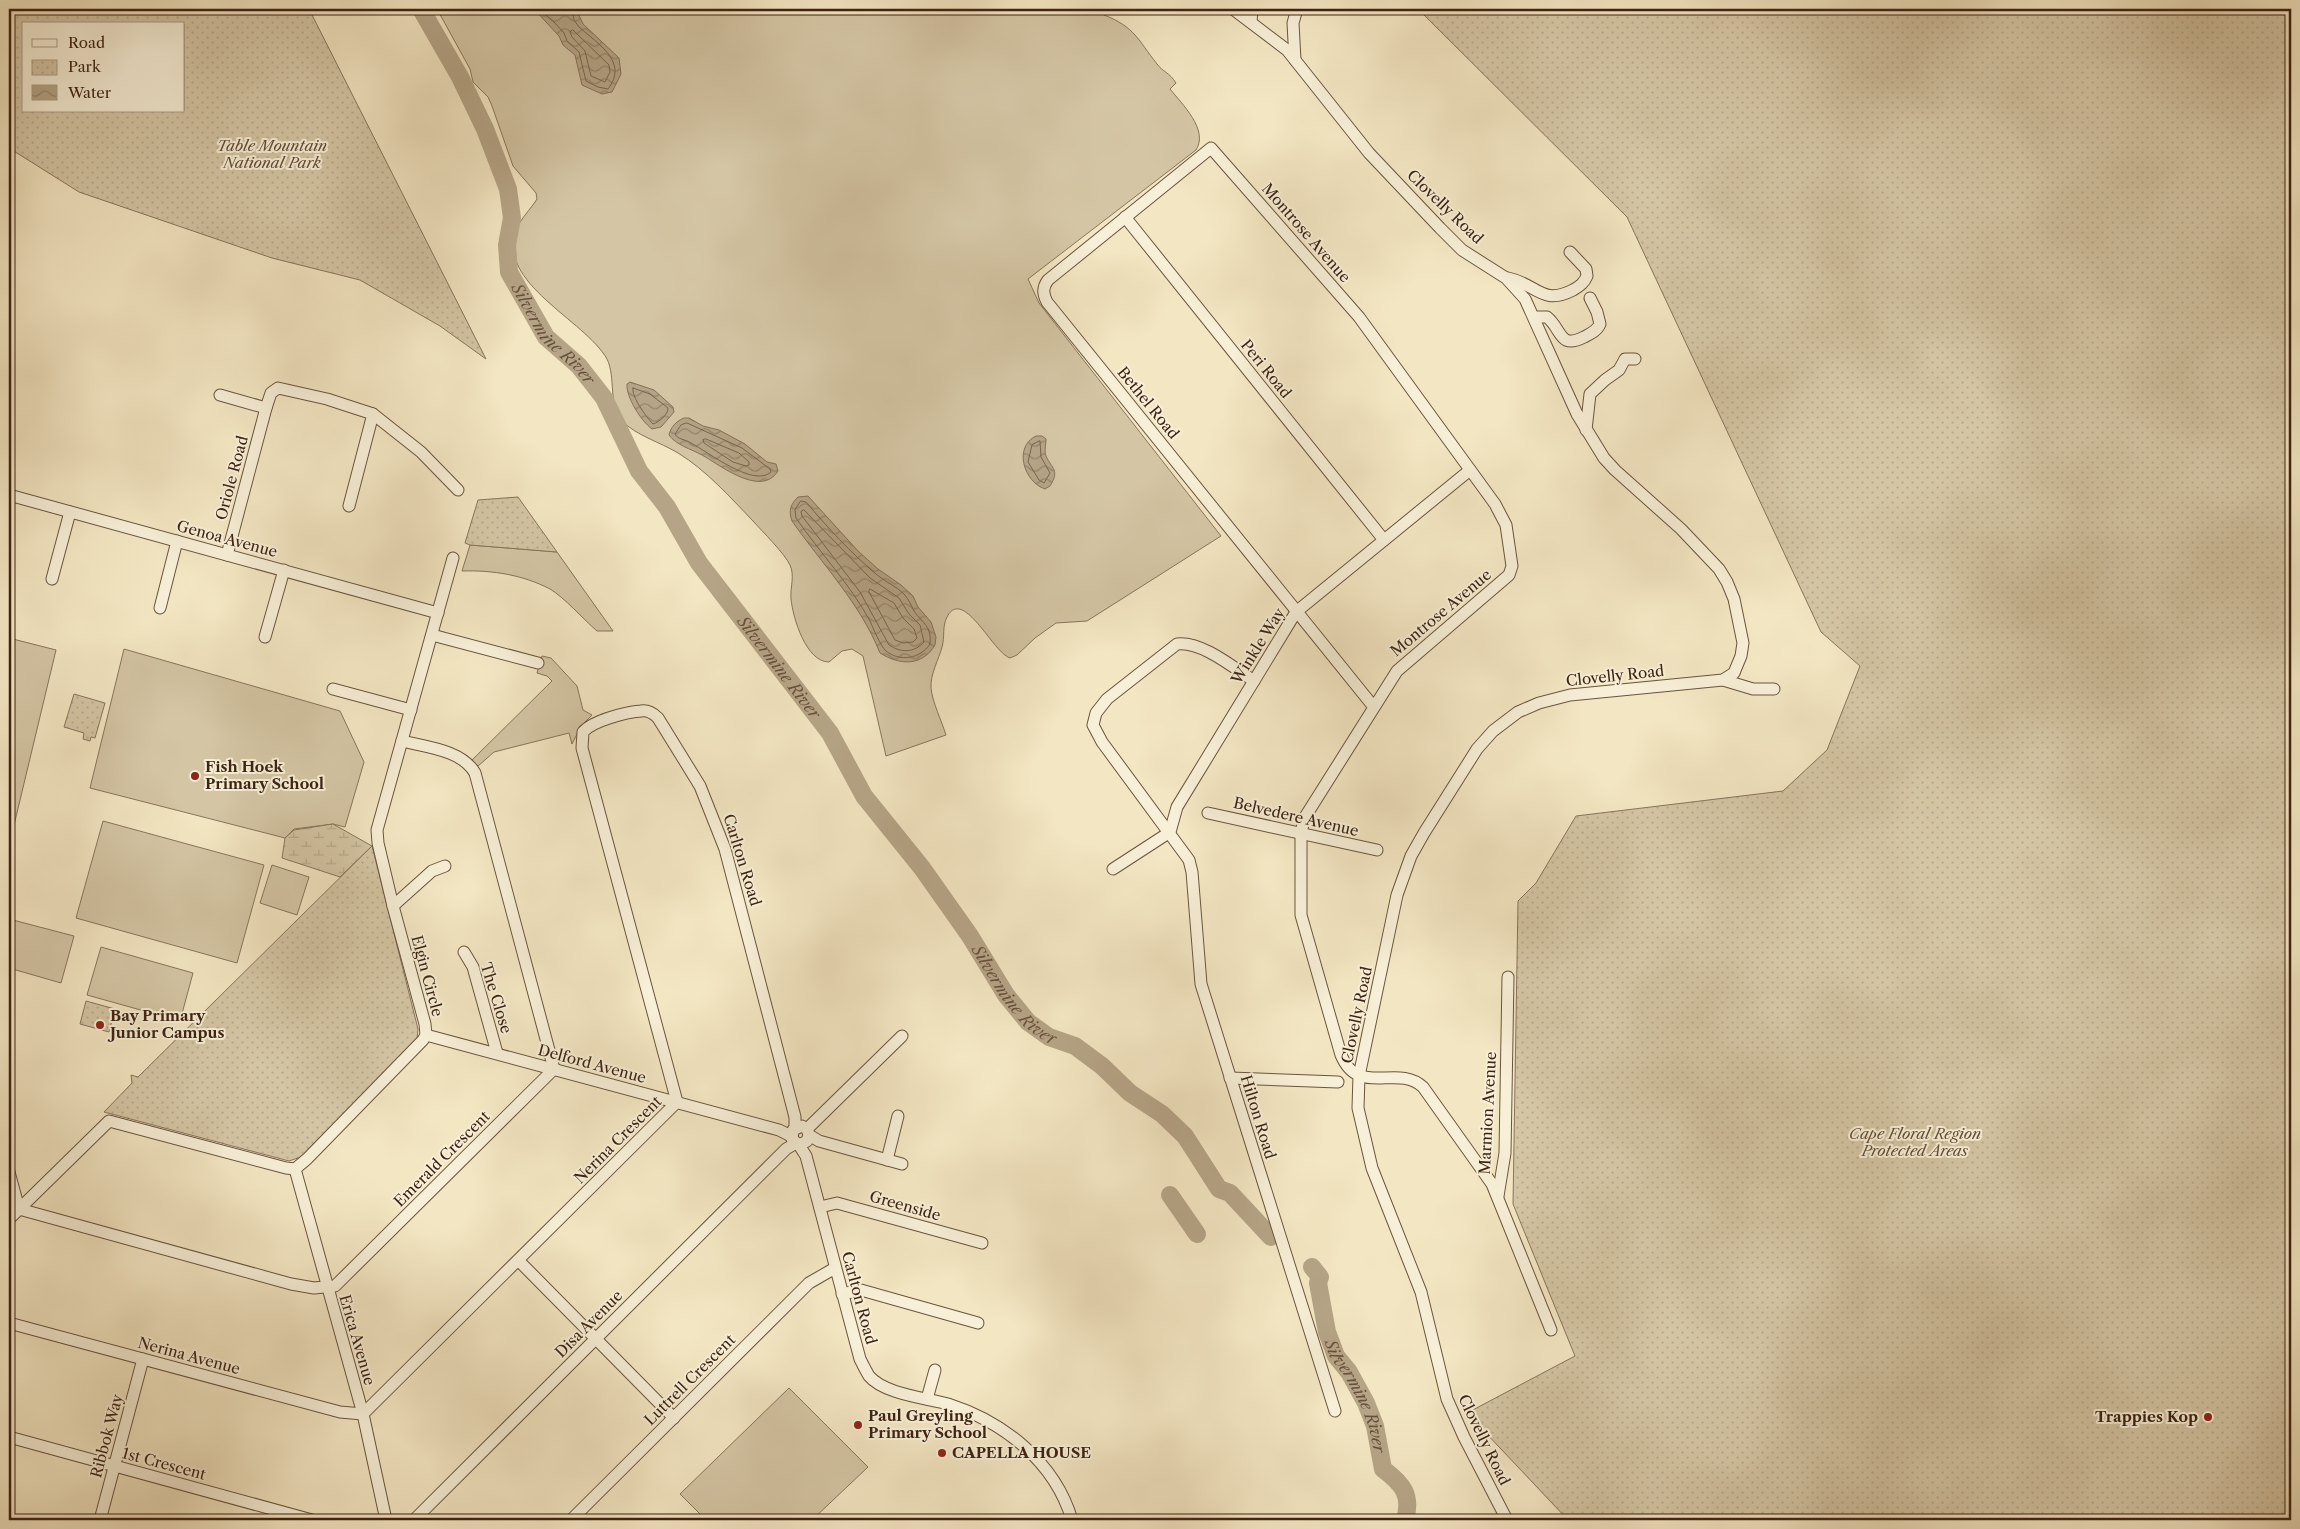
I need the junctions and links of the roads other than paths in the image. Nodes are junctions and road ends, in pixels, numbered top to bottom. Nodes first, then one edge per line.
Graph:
1 (1232, 9) edge
2 (1252, 9) edge
3 (1297, 9) edge
4 (1252, 22) junction
5 (1295, 60) junction
6 (1211, 148) joint
7 (1125, 218) junction
8 (1570, 252) dead end
9 (1506, 278) junction
10 (1590, 298) dead end
11 (1535, 317) junction
12 (1635, 359) dead end
13 (220, 395) dead end
14 (266, 408) junction
15 (373, 414) junction
16 (1586, 430) junction
17 (1470, 470) junction
18 (458, 490) dead end
19 (9, 495) edge
20 (349, 506) dead end
21 (70, 512) junction
22 (1384, 540) junction
23 (177, 541) junction
24 (227, 555) junction
25 (453, 558) dead end
26 (284, 570) junction
27 (52, 579) dead end
28 (160, 608) dead end
29 (438, 612) junction
30 (1296, 612) junction
31 (432, 635) junction
32 (265, 637) dead end
33 (538, 663) dead end
34 (1254, 680) junction
35 (1723, 680) junction
36 (333, 689) dead end
37 (1774, 689) dead end
38 (1373, 706) junction
39 (410, 710) junction
40 (402, 741) junction
41 (582, 748) joint
42 (1208, 813) dead end
43 (1170, 832) junction
44 (1301, 832) junction
45 (1378, 850) dead end
46 (446, 866) dead end
47 (1114, 868) dead end
48 (393, 906) junction
49 (464, 952) dead end
50 (1508, 977) dead end
51 (426, 1034) junction
52 (902, 1036) dead end
53 (497, 1053) junction
54 (554, 1069) junction
55 (1359, 1076) junction
56 (1230, 1078) junction
57 (1338, 1082) dead end
58 (676, 1102) junction
59 (898, 1116) dead end
60 (800, 1136) junction
61 (887, 1160) junction
62 (902, 1164) dead end
63 (294, 1169) junction
64 (9, 1172) edge
65 (1498, 1196) junction
66 (820, 1207) junction
67 (19, 1209) junction
68 (9, 1219) edge
69 (982, 1243) dead end
70 (518, 1261) junction
71 (835, 1268) junction
72 (326, 1288) junction
73 (842, 1294) junction
74 (9, 1322) edge
75 (978, 1323) dead end
76 (1550, 1330) dead end
77 (596, 1338) junction
78 (143, 1359) junction
79 (935, 1370) dead end
80 (927, 1399) junction
81 (1335, 1411) dead end
82 (362, 1414) junction
83 (674, 1418) junction
84 (9, 1437) edge
85 (114, 1466) junction
86 (100, 1520) edge
87 (312, 1520) edge
88 (386, 1520) edge
89 (414, 1520) edge
90 (571, 1520) edge
91 (1072, 1520) edge
92 (1508, 1520) edge

1 - 4 street, Clovelly Road
2 - 4 street
3 - 5 street
4 - 5 street, Clovelly Road
5 - 9 street, Clovelly Road
6 - 7 street, Bethel Road
6 - 17 street, Montrose Avenue
7 - 22 street, Peri Road
7 - 30 street, Bethel Road
8 - 9 street
9 - 11 street, Clovelly Road
10 - 11 street
11 - 16 street, Clovelly Road
12 - 16 street
13 - 14 street
14 - 15 street, Oriole Road
14 - 24 street, Oriole Road
15 - 18 street
15 - 20 street
16 - 35 street, Clovelly Road
17 - 22 street, Winkle Way
17 - 38 street, Montrose Avenue
19 - 21 street, Genoa Avenue
21 - 23 street, Genoa Avenue
21 - 27 street
22 - 30 street, Winkle Way
23 - 24 street, Genoa Avenue
23 - 28 street
24 - 26 street, Genoa Avenue
25 - 29 street, Elgin Circle
26 - 29 street, Genoa Avenue
26 - 32 street
29 - 31 street, Elgin Circle
30 - 34 street, Winkle Way
30 - 38 street, Bethel Road
31 - 33 street
31 - 39 street, Elgin Circle
34 - 43 street, Winkle Way
34 - 43 street, Hilton Road
35 - 37 street
35 - 55 street, Clovelly Road
36 - 39 street
38 - 44 street, Montrose Avenue
39 - 40 street, Elgin Circle
40 - 48 street, Elgin Circle
40 - 54 street
41 - 58 street, Nerina Crescent
41 - 60 street, Carlton Road
42 - 44 street, Belvedere Avenue
43 - 47 street
43 - 56 street, Hilton Road
44 - 45 street, Belvedere Avenue
44 - 55 street, Montrose Avenue
46 - 48 street
48 - 51 street, Elgin Circle
49 - 53 street, The Close
50 - 65 street, Marmion Avenue
51 - 53 street, Delford Avenue
51 - 63 street, Elgin Circle
52 - 60 street, Disa Avenue
53 - 54 street, Delford Avenue
54 - 58 street, Delford Avenue
54 - 72 street, Emerald Crescent
55 - 65 street
55 - 92 street, Clovelly Road
56 - 57 street
56 - 81 street, Hilton Road
58 - 60 street, Delford Avenue
58 - 70 street, Nerina Crescent
59 - 61 street
60 - 61 street, Delford Avenue
60 - 66 street, Carlton Road
60 - 77 street, Disa Avenue
61 - 62 street, Delford Avenue
63 - 67 street
63 - 72 street, Erica Avenue
64 - 67 street
65 - 76 street, Marmion Avenue
66 - 69 street, Greenside
66 - 71 street, Carlton Road
67 - 68 street
67 - 72 street
70 - 77 street
70 - 82 street, Nerina Crescent
71 - 73 street, Carlton Road
71 - 83 street, Luttrell Crescent
72 - 82 street, Erica Avenue
73 - 75 street
73 - 80 street, Carlton Road
74 - 78 street, Nerina Avenue
77 - 83 street
77 - 89 street, Disa Avenue
78 - 82 street, Nerina Avenue
78 - 85 street, Ribbok Way
79 - 80 street
80 - 91 street, Carlton Road
82 - 88 street, Erica Avenue
83 - 90 street, Luttrell Crescent
84 - 85 street, 1st Crescent
85 - 86 street, Ribbok Way
85 - 87 street, 1st Crescent

